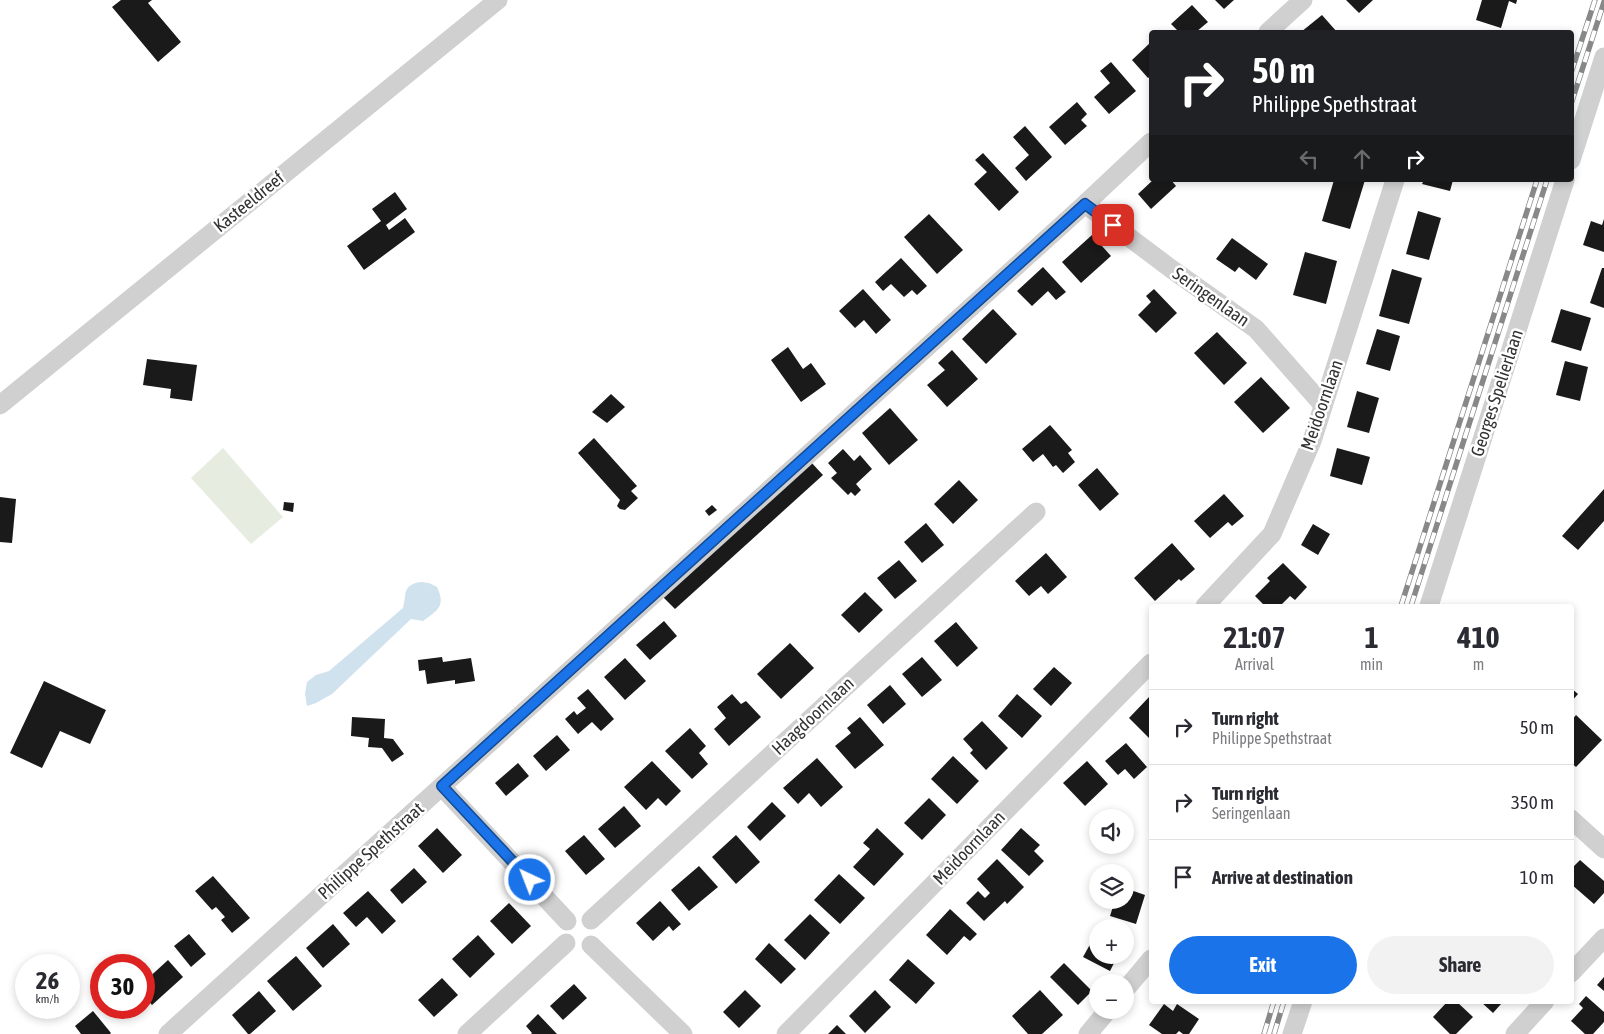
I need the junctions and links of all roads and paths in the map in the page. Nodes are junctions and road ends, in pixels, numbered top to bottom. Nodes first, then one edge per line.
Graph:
1 (498, 0) edge
2 (1303, 0) edge
3 (1270, 30) edge
4 (1604, 57) edge
5 (1149, 144) edge
6 (1574, 151) edge
7 (1395, 182) edge
8 (1564, 182) edge
9 (1085, 204) junction
10 (0, 405) edge
11 (1323, 405) junction
12 (1036, 512) dead end
13 (1207, 604) edge
14 (1430, 604) edge
15 (1149, 665) edge
16 (442, 786) junction
17 (1574, 822) edge
18 (1604, 849) edge
19 (591, 920) junction
20 (567, 921) junction
21 (1604, 938) edge
22 (566, 943) junction
23 (591, 945) junction
24 (1149, 961) edge
25 (1574, 970) edge
26 (1134, 979) edge
27 (1301, 1004) edge
28 (1543, 1004) edge
29 (1100, 1019) edge
30 (168, 1034) edge
31 (468, 1034) edge
32 (683, 1034) edge
33 (786, 1034) edge
34 (1088, 1034) edge
35 (1292, 1034) edge
36 (1515, 1034) edge

1 - 10 street, Kasteeldreef
2 - 3 street
4 - 6 street
5 - 9 street, Philippe Spethstraat
7 - 11 street, Meidoornlaan
8 - 14 street, Georges Spelierlaan
9 - 11 street, Seringenlaan
9 - 16 street, Philippe Spethstraat
11 - 13 street, Meidoornlaan
12 - 19 street, Haagdoornlaan
15 - 33 street, Meidoornlaan
16 - 20 street
16 - 30 street, Philippe Spethstraat
17 - 18 street
19 - 20 street
19 - 23 street
20 - 22 street
21 - 25 street
22 - 23 street
22 - 31 street
23 - 32 street
24 - 26 street
27 - 35 street
28 - 36 street
29 - 34 street

